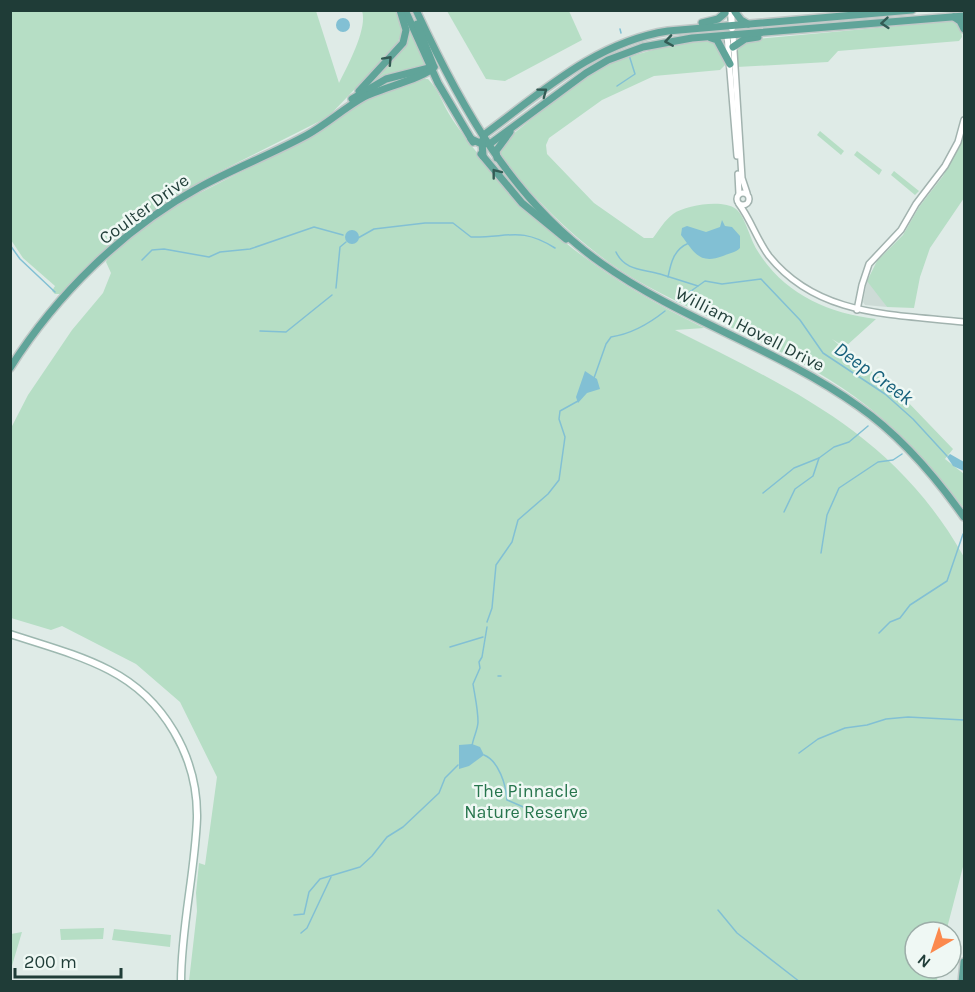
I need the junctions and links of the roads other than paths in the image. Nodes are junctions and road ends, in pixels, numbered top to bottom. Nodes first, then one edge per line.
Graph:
1 (400, 10) edge
2 (405, 10) edge
3 (414, 10) edge
4 (912, 10) edge
5 (729, 12) edge
6 (964, 16) edge
7 (954, 17) junction
8 (748, 24) junction
9 (729, 25) junction
10 (786, 30) junction
11 (668, 31) junction
12 (964, 31) edge
13 (730, 35) junction
14 (706, 37) junction
15 (733, 47) junction
16 (730, 64) junction
17 (433, 68) junction
18 (444, 72) junction
19 (423, 75) junction
20 (349, 101) junction
21 (461, 102) junction
22 (455, 115) junction
23 (331, 120) junction
24 (964, 120) edge
25 (496, 127) junction
26 (512, 127) junction
27 (471, 139) junction
28 (484, 142) junction
29 (483, 156) junction
30 (498, 160) junction
31 (747, 193) junction
32 (739, 194) junction
33 (748, 202) junction
34 (740, 204) junction
35 (747, 215) junction
36 (588, 254) junction
37 (857, 310) junction
38 (964, 322) edge
39 (10, 368) edge
40 (964, 516) edge
41 (10, 634) edge
42 (964, 962) edge
43 (181, 981) edge
44 (962, 981) edge

20 -> 1 main road
2 - 17 main road, William Hovell Drive
3 - 17 main road
3 - 18 main road, William Hovell Drive
4 - 8 main road
5 - 8 main road
5 - 9 main road
5 - 11 main road
6 - 7 main road
7 -> 10 main road
7 - 12 main road
8 - 9 main road
9 - 11 main road
9 - 13 main road
10 - 13 main road
10 - 15 main road
25 -> 11 main road
13 - 14 main road
13 - 15 street
13 - 16 street
14 - 16 main road
14 -> 26 main road
15 - 31 street
16 - 32 street
17 - 18 main road
17 - 19 main road, Coulter Drive
17 - 20 main road, Coulter Drive
17 - 22 main road, William Hovell Drive
18 - 21 main road, William Hovell Drive
19 - 22 main road
19 - 23 main road, Coulter Drive
20 - 23 main road, Coulter Drive
21 - 25 main road
21 - 28 main road, William Hovell Drive
22 - 27 main road, William Hovell Drive
23 - 39 main road, Coulter Drive
24 - 37 street
25 - 28 main road
26 - 28 main road
26 - 30 main road
27 - 28 main road
27 - 29 main road, William Hovell Drive
28 - 29 main road
28 - 30 main road, William Hovell Drive
36 -> 29 main road, William Hovell Drive
30 - 36 main road, William Hovell Drive
31 - 32 street
31 - 33 street
32 - 34 street
33 - 34 street
33 - 35 street
34 - 35 street
35 - 37 street
36 - 40 main road, William Hovell Drive
37 - 38 street
41 - 43 main road
42 - 44 main road

